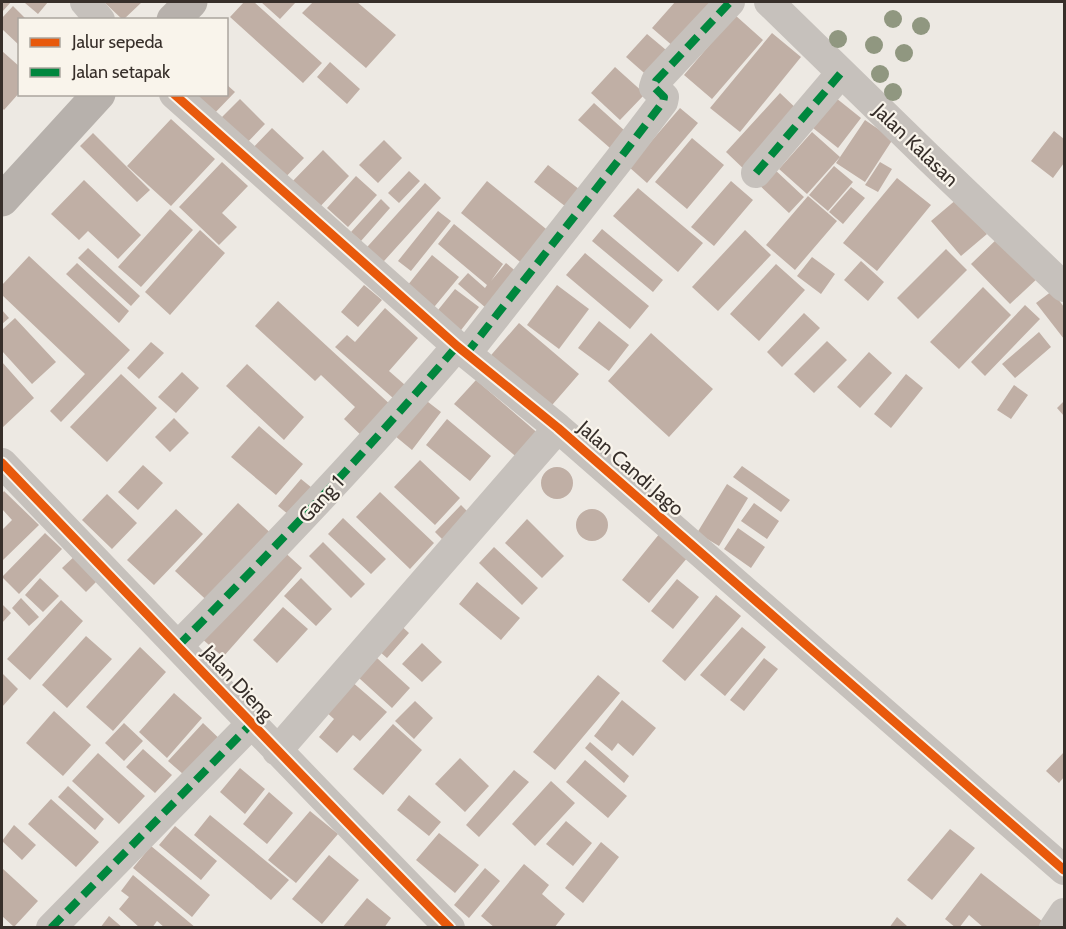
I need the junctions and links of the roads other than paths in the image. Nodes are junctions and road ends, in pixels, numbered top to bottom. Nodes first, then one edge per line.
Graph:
1 (85, 2) edge
2 (191, 2) edge
3 (730, 2) edge
4 (769, 2) edge
5 (98, 18) edge
6 (175, 18) edge
7 (841, 73) junction
8 (97, 96) edge
9 (176, 96) edge
10 (756, 173) dead end
11 (2, 200) edge
12 (1065, 287) edge
13 (461, 350) junction
14 (558, 428) junction
15 (2, 463) edge
16 (178, 646) junction
17 (252, 723) junction
18 (277, 751) junction
19 (1065, 870) edge
20 (1065, 913) edge
21 (51, 927) edge
22 (450, 927) edge
23 (1054, 927) edge

1 - 5 street
2 - 6 main road
3 - 13 street, Gang 1
4 - 7 street, Jalan Kalasan
7 - 10 street
7 - 12 street, Jalan Kalasan
8 - 11 main road
9 - 13 street, Jalan Candi Jago
13 - 14 street, Jalan Candi Jago
13 - 16 street, Gang 1
14 - 18 street
14 - 19 street, Jalan Candi Jago
15 - 16 street, Jalan Dieng
16 - 17 street, Jalan Dieng
17 - 18 street, Jalan Dieng
17 - 21 street
18 - 22 street, Jalan Dieng
20 - 23 street

